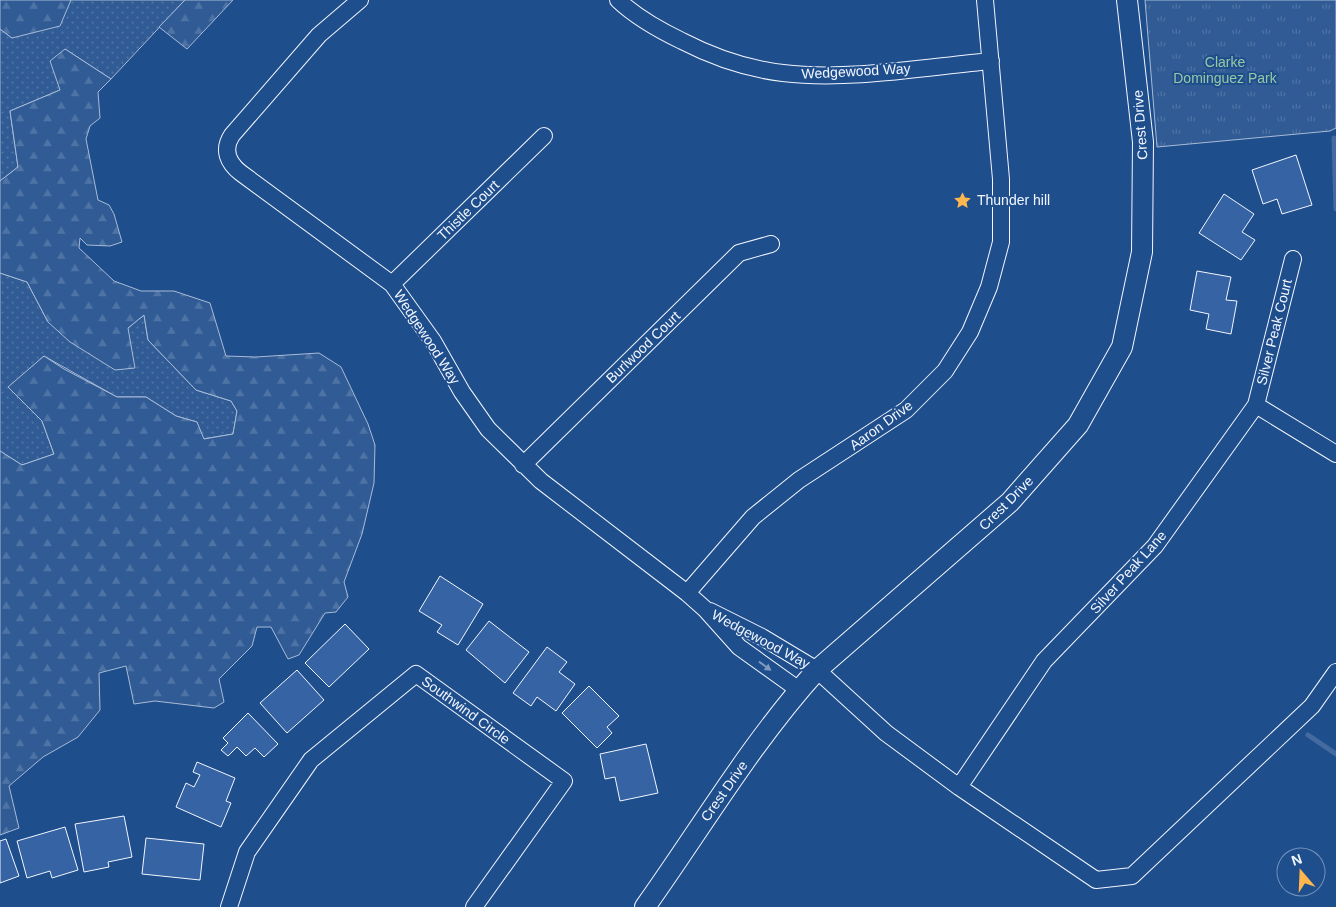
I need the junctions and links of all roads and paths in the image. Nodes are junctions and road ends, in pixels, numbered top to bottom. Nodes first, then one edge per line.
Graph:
1 (360, 0) edge
2 (618, 0) edge
3 (985, 0) edge
4 (1128, 0) edge
5 (992, 61) junction
6 (544, 136) dead end
7 (771, 244) dead end
8 (1293, 259) dead end
9 (392, 284) junction
10 (1256, 405) junction
11 (1336, 454) edge
12 (523, 465) junction
13 (687, 593) junction
14 (705, 609) junction
15 (752, 631) junction
16 (740, 647) junction
17 (817, 670) junction
18 (1336, 672) edge
19 (799, 690) junction
20 (959, 787) junction
21 (229, 907) edge
22 (474, 907) edge
23 (645, 907) edge

1 - 9 street, Wedgewood Way
2 - 5 street, Wedgewood Way
3 - 5 street, Aaron Drive
4 - 17 street, Crest Drive
5 - 13 street, Aaron Drive
6 - 9 street, Thistle Court
7 - 12 street, Burlwood Court
8 - 10 street, Silver Peak Court
9 - 12 street, Wedgewood Way
10 - 11 street
10 - 20 street, Silver Peak Lane
12 - 13 street, Wedgewood Way
13 - 14 street, Wedgewood Way
14 - 15 street, Wedgewood Way
14 - 16 street, Wedgewood Way
15 - 16 street
15 - 17 street, Wedgewood Way
16 -> 19 street, Wedgewood Way
17 - 19 street, Crest Drive
17 - 20 street
18 - 20 street
19 - 23 street, Crest Drive
21 - 22 street, Southwind Circle

